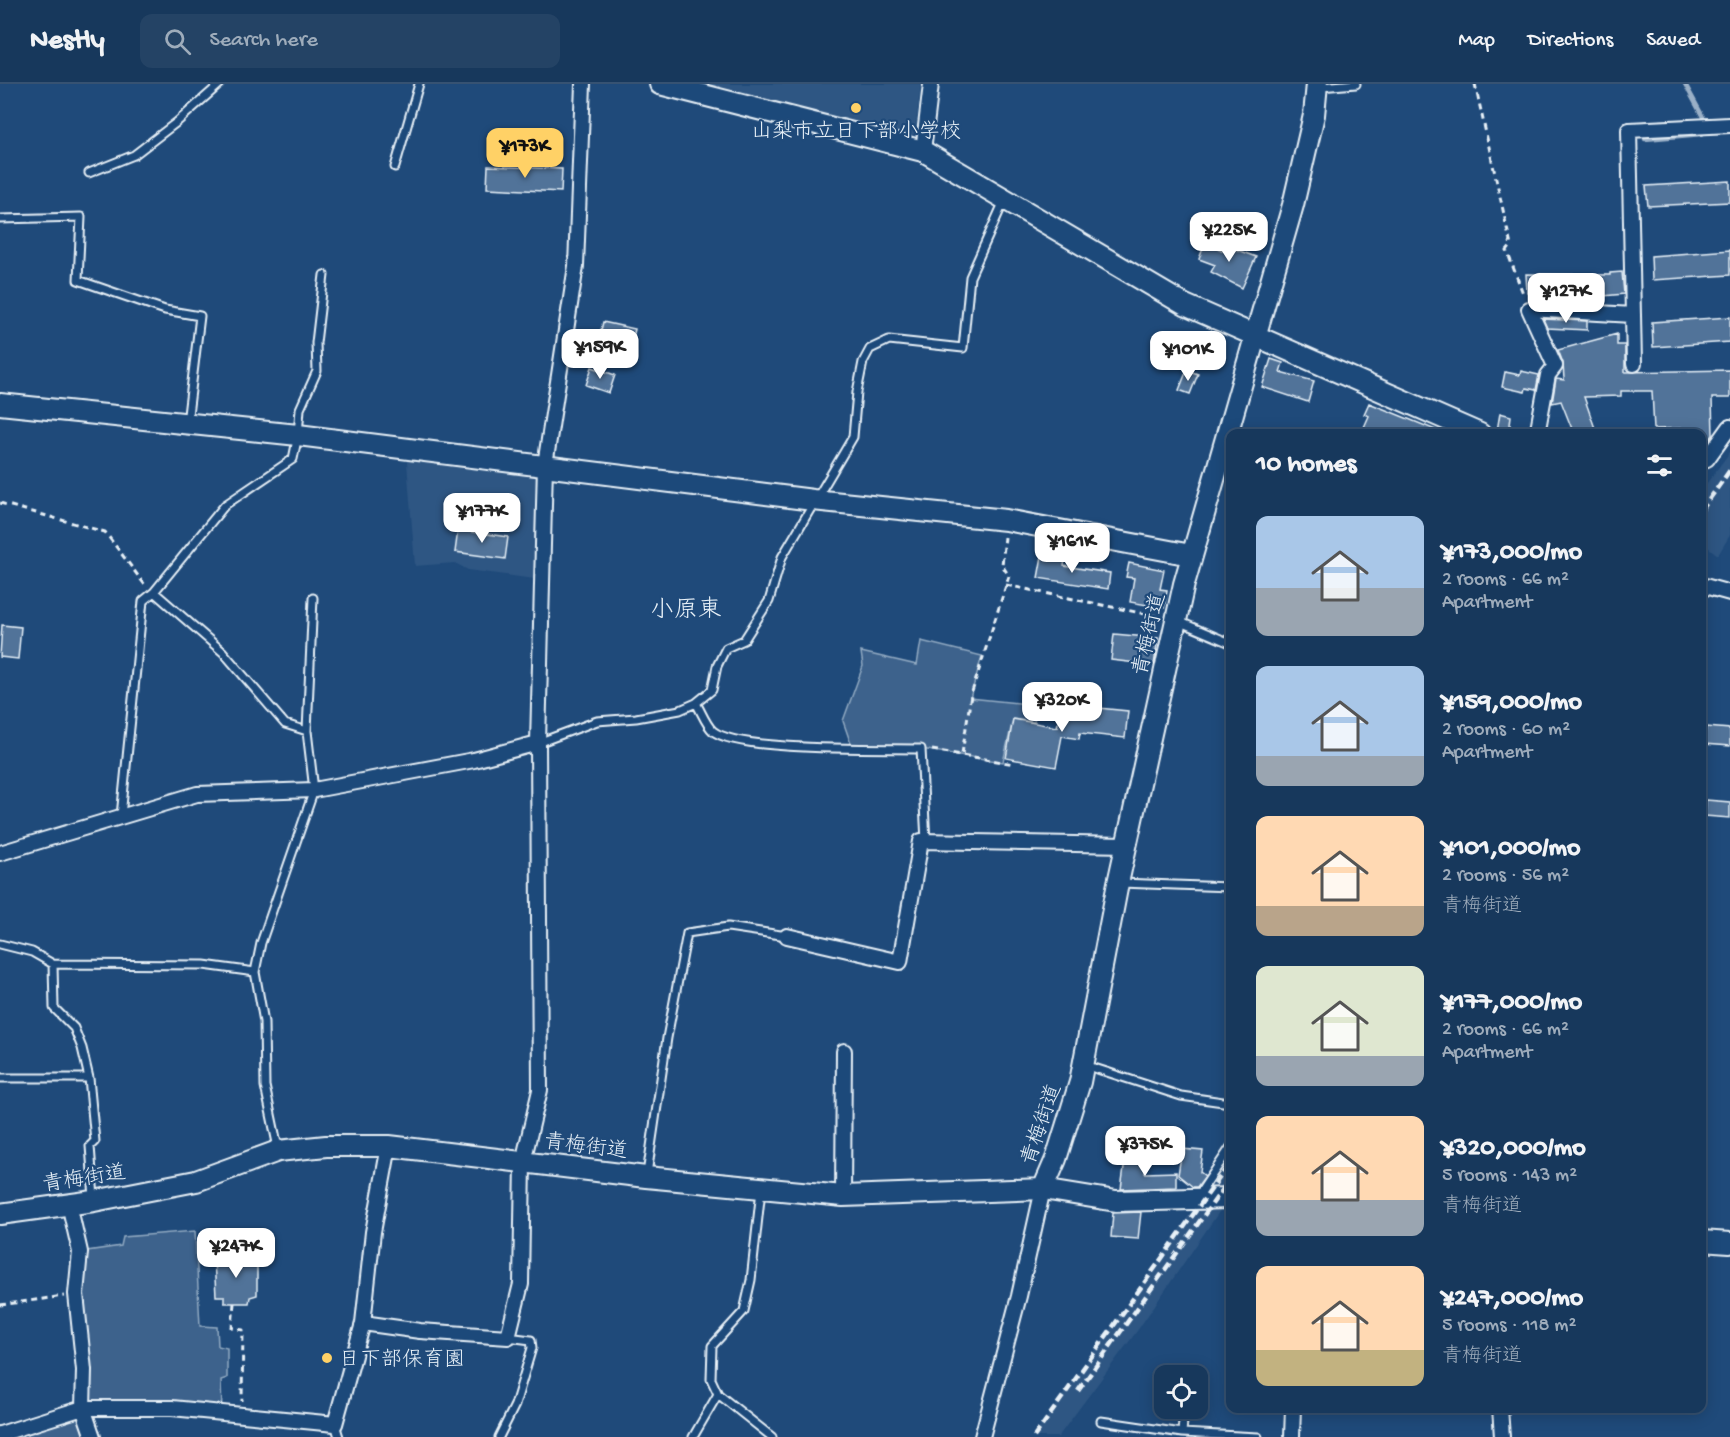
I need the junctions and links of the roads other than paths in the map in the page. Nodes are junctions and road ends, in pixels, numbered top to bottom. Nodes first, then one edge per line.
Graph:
1 (220, 84) edge
2 (419, 84) edge
3 (582, 84) edge
4 (660, 84) edge
5 (931, 84) edge
6 (1356, 84) edge
7 (1318, 85) edge
8 (1730, 125) edge
9 (923, 151) junction
10 (395, 167) dead end
11 (89, 173) dead end
12 (1005, 199) junction
13 (0, 219) edge
14 (324, 275) dead end
15 (1633, 315) junction
16 (1254, 337) junction
17 (1634, 364) dead end
18 (0, 404) edge
19 (187, 424) junction
20 (1730, 427) edge
21 (1227, 429) edge
22 (1468, 429) edge
23 (1538, 429) edge
24 (1226, 434) edge
25 (298, 435) junction
26 (1706, 459) edge
27 (544, 465) junction
28 (813, 500) junction
29 (1191, 555) junction
30 (1706, 586) edge
31 (154, 592) junction
32 (1730, 593) edge
33 (313, 598) dead end
34 (1176, 620) junction
35 (1226, 641) edge
36 (696, 703) junction
37 (307, 731) junction
38 (538, 743) junction
39 (314, 790) junction
40 (121, 816) junction
41 (926, 841) junction
42 (1127, 845) junction
43 (0, 853) edge
44 (1118, 883) junction
45 (1226, 887) edge
46 (787, 936) joint
47 (0, 944) edge
48 (53, 964) junction
49 (255, 972) junction
50 (844, 1051) dead end
51 (1083, 1064) junction
52 (0, 1078) edge
53 (88, 1078) junction
54 (1226, 1102) edge
55 (389, 1146) junction
56 (278, 1150) junction
57 (1226, 1154) edge
58 (523, 1162) junction
59 (646, 1176) junction
60 (762, 1187) junction
61 (1043, 1189) junction
62 (843, 1196) junction
63 (1226, 1198) edge
64 (1196, 1199) junction
65 (94, 1201) junction
66 (69, 1204) junction
67 (0, 1214) edge
68 (1706, 1241) edge
69 (1730, 1243) edge
70 (363, 1323) junction
71 (508, 1337) junction
72 (718, 1394) junction
73 (83, 1408) junction
74 (1293, 1413) edge
75 (1500, 1413) edge
76 (1183, 1419) edge
77 (1101, 1421) dead end
78 (337, 1430) edge
79 (1182, 1433) junction
80 (0, 1434) edge
81 (93, 1437) edge
82 (500, 1437) edge
83 (693, 1437) edge
84 (772, 1437) edge
85 (982, 1437) edge
86 (1258, 1437) edge
87 (1292, 1437) edge
88 (1502, 1437) edge

1 - 11 lane
2 - 10 lane
3 - 27 street
4 - 9 main road
5 - 9 street
6 - 7 lane
7 - 16 main road, 青梅街道
8 - 15 street
9 - 12 main road
12 - 16 main road
12 - 28 lane
13 - 19 lane
14 - 25 lane
15 - 17 street
15 - 23 street
16 - 21 main road, 青梅街道
16 - 22 main road
18 - 19 main road
19 - 25 main road
20 - 26 street
24 - 29 main road, 青梅街道
25 - 27 main road
25 - 31 lane
27 - 28 main road
27 - 38 street
28 - 29 main road
28 - 36 lane
29 - 34 main road, 青梅街道
30 - 32 street
31 - 37 lane
31 - 40 lane
33 - 37 lane
34 - 35 lane
34 - 42 main road, 青梅街道
36 - 38 lane
36 - 41 lane
37 - 39 lane
38 - 39 street
38 - 58 street
39 - 40 street
39 - 49 lane
40 - 43 street
41 - 42 street
41 - 46 street
42 - 44 main road, 青梅街道
44 - 45 lane
44 - 51 main road, 青梅街道
46 - 59 lane
47 - 48 lane
48 - 49 lane
48 - 53 lane
49 - 56 lane
50 - 62 street
51 - 54 lane
51 - 61 main road, 青梅街道
52 - 53 lane
53 - 65 lane
55 - 56 main road, 青梅街道
55 - 58 main road, 青梅街道
55 - 70 street
56 - 65 main road, 青梅街道
57 - 64 lane
58 - 59 main road, 青梅街道
58 - 71 street
59 - 60 main road, 青梅街道
60 - 62 main road, 青梅街道
60 - 72 lane
61 - 62 main road, 青梅街道
61 - 64 main road
61 - 85 street
63 - 64 main road
65 - 66 main road, 青梅街道
66 - 67 main road, 青梅街道
66 - 73 street
68 - 69 main road
70 - 71 street
70 - 78 street
71 - 82 lane
72 - 83 lane
72 - 84 lane
73 - 78 street
73 - 80 street
73 - 81 street
74 - 87 street
75 - 88 street
76 - 79 lane
77 - 79 lane
79 - 86 lane

